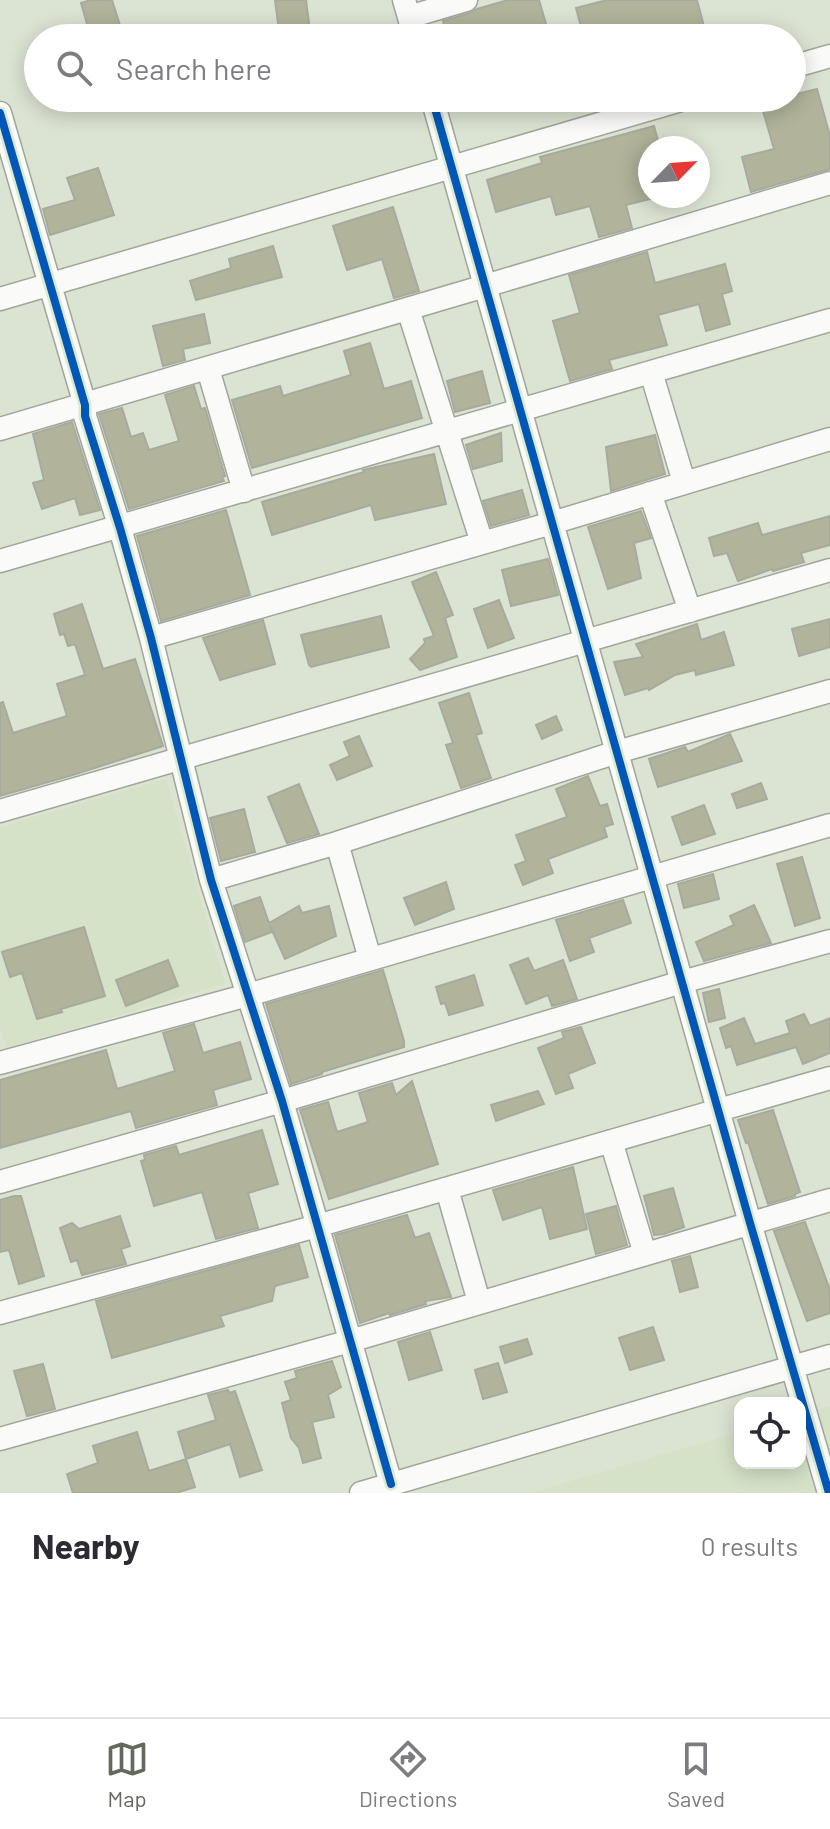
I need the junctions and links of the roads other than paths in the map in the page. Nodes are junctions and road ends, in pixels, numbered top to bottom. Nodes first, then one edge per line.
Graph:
1 (466, 0) edge
2 (410, 18) edge
3 (830, 56) edge
4 (806, 63) edge
5 (436, 112) edge
6 (640, 112) edge
7 (0, 113) edge
8 (452, 167) junction
9 (830, 183) edge
10 (51, 285) junction
11 (485, 286) junction
12 (0, 299) edge
13 (408, 309) junction
14 (830, 320) edge
15 (208, 369) junction
16 (651, 372) junction
17 (85, 405) junction
18 (520, 410) junction
19 (0, 429) edge
20 (446, 432) junction
21 (830, 439) edge
22 (684, 482) junction
23 (244, 491) junction
24 (650, 493) junction
25 (552, 523) junction
26 (120, 528) junction
27 (482, 543) junction
28 (0, 561) edge
29 (830, 570) edge
30 (690, 611) junction
31 (151, 638) junction
32 (586, 641) junction
33 (830, 691) edge
34 (617, 752) junction
35 (180, 759) junction
36 (0, 811) edge
37 (830, 825) edge
38 (337, 843) junction
39 (653, 877) junction
40 (211, 880) junction
41 (830, 941) edge
42 (370, 959) junction
43 (682, 982) junction
44 (248, 995) junction
45 (0, 1063) edge
46 (830, 1078) edge
47 (282, 1101) junction
48 (719, 1110) junction
49 (611, 1141) junction
50 (0, 1182) edge
51 (447, 1189) junction
52 (830, 1200) edge
53 (750, 1223) junction
54 (317, 1226) junction
55 (645, 1254) junction
56 (479, 1302) junction
57 (0, 1313) edge
58 (350, 1341) junction
59 (830, 1356) edge
60 (792, 1367) junction
61 (0, 1439) edge
62 (391, 1484) junction
63 (361, 1493) edge
64 (829, 1493) edge

1 - 2 street
3 - 4 street
5 - 8 street
6 - 8 street
7 - 10 street
8 - 10 street
8 - 11 street
9 - 11 street
10 - 12 street
10 - 17 street
11 - 13 street
11 - 18 street
13 - 15 street
13 - 20 street
14 - 16 street
15 - 17 street
15 - 23 street
16 - 18 street
16 - 22 street
17 - 19 street
17 - 26 street
18 - 20 street
18 - 25 street
20 - 23 street
20 - 27 street
21 - 22 street
22 - 24 street
23 - 26 street
24 - 25 street
24 - 30 street
25 - 27 street
25 - 32 street
26 - 28 street
26 - 31 street
27 - 31 street
29 - 30 street
30 - 32 street
31 - 35 street
32 - 34 street
32 - 35 street
33 - 34 street
34 - 38 street
34 - 39 street
35 - 36 street
35 - 40 street
37 - 39 street
38 - 40 street
38 - 42 street
39 - 42 street
39 - 43 street
40 - 44 street
41 - 43 street
42 - 44 street
43 - 47 street
43 - 48 street
44 - 45 street
44 - 47 street
46 - 48 street
47 - 50 street
47 - 54 street
48 - 49 street
48 - 53 street
49 - 51 street
49 - 55 street
51 - 54 street
51 - 56 street
52 - 53 street
53 - 55 street
53 - 60 street
54 - 57 street
54 - 58 street
55 - 56 street
56 - 58 street
58 - 61 street
58 - 62 street
59 - 60 street
60 - 62 street
60 - 64 street
62 - 63 street

